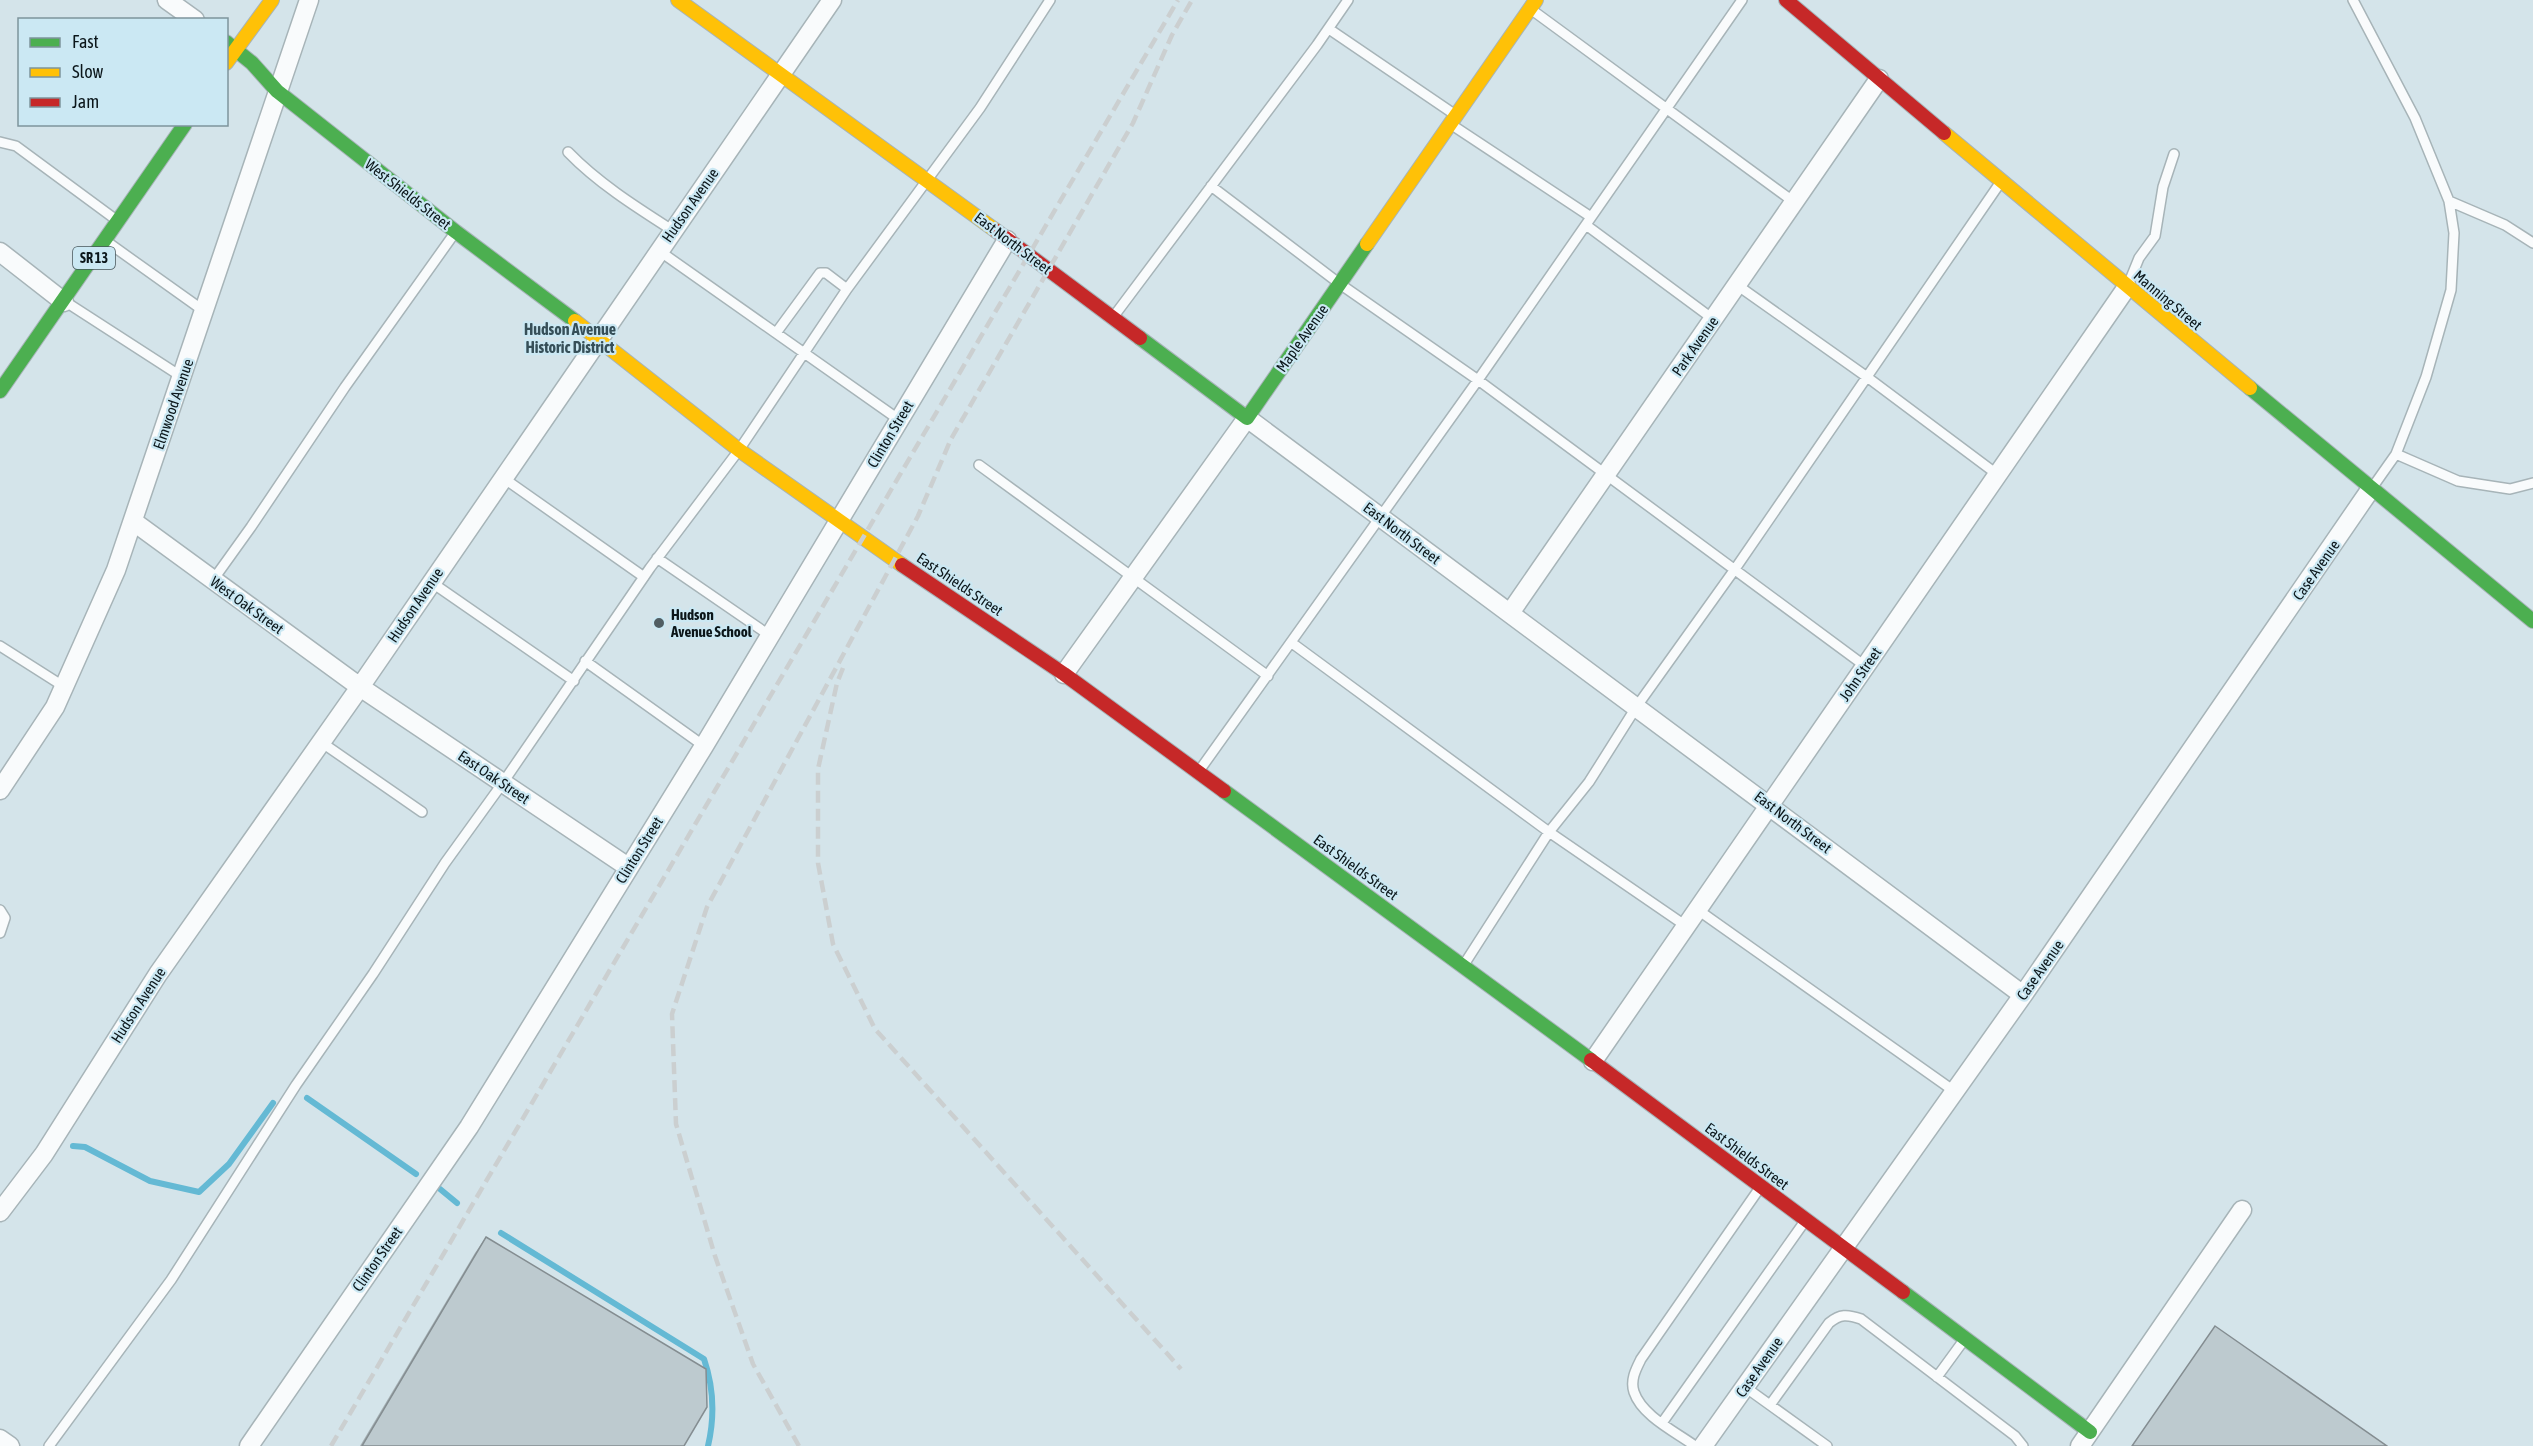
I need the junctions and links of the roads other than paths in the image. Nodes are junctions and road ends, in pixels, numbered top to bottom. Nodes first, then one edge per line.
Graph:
1 (167, 0) edge
2 (272, 0) edge
3 (309, 0) edge
4 (678, 0) edge
5 (832, 0) edge
6 (1050, 0) edge
7 (1348, 0) edge
8 (1742, 0) edge
9 (1786, 0) edge
10 (2353, 0) edge
11 (1533, 4) edge
12 (1803, 5) edge
13 (192, 18) edge
14 (1329, 29) junction
15 (231, 45) edge
16 (779, 75) junction
17 (1880, 79) junction
18 (277, 92) junction
19 (1667, 108) junction
20 (1453, 120) junction
21 (184, 126) edge
22 (0, 142) edge
23 (568, 152) dead end
24 (2174, 154) dead end
25 (927, 178) junction
26 (2002, 180) junction
27 (1211, 186) junction
28 (2448, 201) junction
29 (1794, 202) junction
30 (1588, 221) junction
31 (119, 222) junction
32 (672, 230) junction
33 (456, 232) junction
34 (1007, 240) junction
35 (106, 241) junction
36 (2533, 243) edge
37 (658, 250) junction
38 (0, 252) edge
39 (1340, 284) junction
40 (1737, 285) junction
41 (2127, 287) junction
42 (847, 289) junction
43 (64, 302) junction
44 (204, 312) junction
45 (1113, 318) junction
46 (1713, 319) junction
47 (776, 333) junction
48 (598, 338) junction
49 (805, 353) junction
50 (1867, 376) junction
51 (182, 377) junction
52 (1478, 381) junction
53 (0, 391) edge
54 (1247, 418) junction
55 (898, 419) junction
56 (739, 450) junction
57 (2396, 454) junction
58 (979, 465) dead end
59 (1998, 475) junction
60 (1605, 476) junction
61 (502, 477) junction
62 (2533, 483) edge
63 (2370, 490) junction
64 (1380, 516) junction
65 (837, 521) junction
66 (134, 522) junction
67 (657, 558) junction
68 (1735, 569) junction
69 (644, 577) junction
70 (1133, 578) junction
71 (213, 580) junction
72 (431, 582) junction
73 (1510, 613) junction
74 (2533, 621) edge
75 (769, 635) junction
76 (1292, 643) junction
77 (0, 646) edge
78 (585, 661) junction
79 (1865, 666) junction
80 (1064, 674) junction
81 (1268, 676) junction
82 (574, 681) junction
83 (63, 686) junction
84 (360, 687) junction
85 (1637, 706) junction
86 (321, 742) junction
87 (704, 746) junction
88 (1198, 773) junction
89 (502, 784) junction
90 (0, 790) edge
91 (1770, 805) junction
92 (422, 812) dead end
93 (1549, 832) junction
94 (628, 867) junction
95 (0, 910) edge
96 (1698, 910) junction
97 (1686, 926) junction
98 (0, 933) edge
99 (1464, 964) junction
100 (2023, 995) junction
101 (1593, 1061) junction
102 (1954, 1091) junction
103 (1760, 1187) junction
104 (2242, 1210) dead end
105 (0, 1212) edge
106 (1805, 1221) junction
107 (1841, 1248) junction
108 (1965, 1339) junction
109 (1937, 1377) junction
110 (1745, 1387) junction
111 (1770, 1405) junction
112 (1662, 1423) junction
113 (0, 1439) edge
114 (2085, 1439) edge
115 (10, 1446) edge
116 (49, 1446) edge
117 (249, 1446) edge
118 (1695, 1446) edge
119 (1703, 1446) edge
120 (1827, 1446) edge
121 (2023, 1446) edge

1 - 13 street
2 - 15 main road
3 - 18 street, Elmwood Avenue
4 - 16 main road, East North Street
5 - 16 street, Hudson Avenue
6 - 25 lane
7 - 14 lane
8 - 19 lane
9 - 12 main road, Manning Street
10 - 28 lane
11 - 19 lane
11 - 20 main road, Maple Avenue
12 - 17 main road, Manning Street
14 - 20 lane
14 - 27 lane
15 - 18 main road, West Shields Street
16 - 25 main road, East North Street
16 - 32 street, Hudson Avenue
17 - 26 main road, Manning Street
17 - 29 street, Park Avenue
18 - 33 main road, West Shields Street
18 - 44 street, Elmwood Avenue
19 - 29 lane
19 - 30 lane
20 - 30 lane
20 - 39 main road, Maple Avenue
21 - 31 main road, SR 13
22 - 31 lane
23 - 32 lane
24 - 41 lane
25 - 34 main road, East North Street
25 - 42 lane
26 - 41 main road, Manning Street
26 - 50 lane
27 - 39 lane
27 - 45 lane
28 - 36 lane
28 - 57 lane
29 - 40 street, Park Avenue
30 - 46 lane
30 - 52 lane
31 - 35 main road, SR 13
32 - 37 street, Hudson Avenue
33 - 48 main road, West Shields Street
33 - 71 lane
34 - 45 main road, East North Street
34 - 55 street, Clinton Street
35 - 43 main road, SR 13
35 - 44 lane
37 - 47 lane
37 - 48 street, Hudson Avenue
38 - 43 street
39 - 52 lane
39 - 54 main road, Maple Avenue
40 - 46 street, Park Avenue
40 - 50 lane
41 - 59 street, John Street
41 - 63 main road, Manning Street
42 - 47 lane
42 - 49 lane
43 - 51 lane
43 - 53 main road, SR 13
44 - 51 street, Elmwood Avenue
45 - 54 main road, East North Street
46 - 60 street, Park Avenue
47 - 49 lane
48 - 56 main road, East Shields Street
48 - 61 street, Hudson Avenue
49 - 55 lane
49 - 56 lane
50 - 59 lane
50 - 68 lane
51 - 66 street, Elmwood Avenue
52 - 60 lane
52 - 64 lane
54 - 64 street, East North Street
54 - 70 street, Maple Avenue
55 - 65 street, Clinton Street
56 - 65 main road, East Shields Street
56 - 67 lane
57 - 62 lane
57 - 63 lane
58 - 70 lane
59 - 79 street, John Street
60 - 68 lane
60 - 73 street, Park Avenue
61 - 69 lane
61 - 72 street, Hudson Avenue
63 - 74 main road, Manning Street
63 - 100 street, Case Avenue
64 - 73 street, East North Street
64 - 76 lane
65 - 75 street, Clinton Street
65 - 80 main road, East Shields Street
66 - 71 street, West Oak Street
66 - 83 street, Elmwood Avenue
67 - 69 lane
67 - 75 lane
68 - 79 lane
68 - 85 lane
69 - 78 lane
70 - 80 street, Maple Avenue
70 - 81 lane
71 - 84 street, West Oak Street
72 - 82 lane
72 - 84 street, Hudson Avenue
73 - 85 street, East North Street
75 - 87 street, Clinton Street
76 - 81 lane
76 - 93 lane
77 - 83 lane
78 - 82 lane
78 - 87 lane
79 - 91 street, John Street
80 - 88 main road, East Shields Street
81 - 88 lane
82 - 89 lane
83 - 90 street, Elmwood Avenue
84 - 86 street, Hudson Avenue
84 - 89 street, East Oak Street
85 - 91 street, East North Street
85 - 93 lane
86 - 92 lane
86 - 105 street, Hudson Avenue
87 - 94 street, Clinton Street
88 - 99 main road, East Shields Street
89 - 94 street, East Oak Street
89 - 116 lane
91 - 96 street, John Street
91 - 100 street, East North Street
93 - 97 lane
93 - 99 lane
94 - 117 street, Clinton Street
95 - 98 lane
96 - 97 street, John Street
96 - 102 lane
97 - 101 street, John Street
99 - 101 main road, East Shields Street
100 - 102 street, Case Avenue
101 - 103 main road, East Shields Street
102 - 107 street, Case Avenue
103 - 106 main road, East Shields Street
103 - 112 lane
104 - 114 street
106 - 107 main road, East Shields Street
106 - 112 lane
107 - 108 main road, East Shields Street
107 - 110 street, Case Avenue
108 - 109 lane
108 - 114 main road, East Shields Street
109 - 111 lane
109 - 121 lane
110 - 111 lane
110 - 119 street, Case Avenue
111 - 120 lane
112 - 118 lane
113 - 115 street

